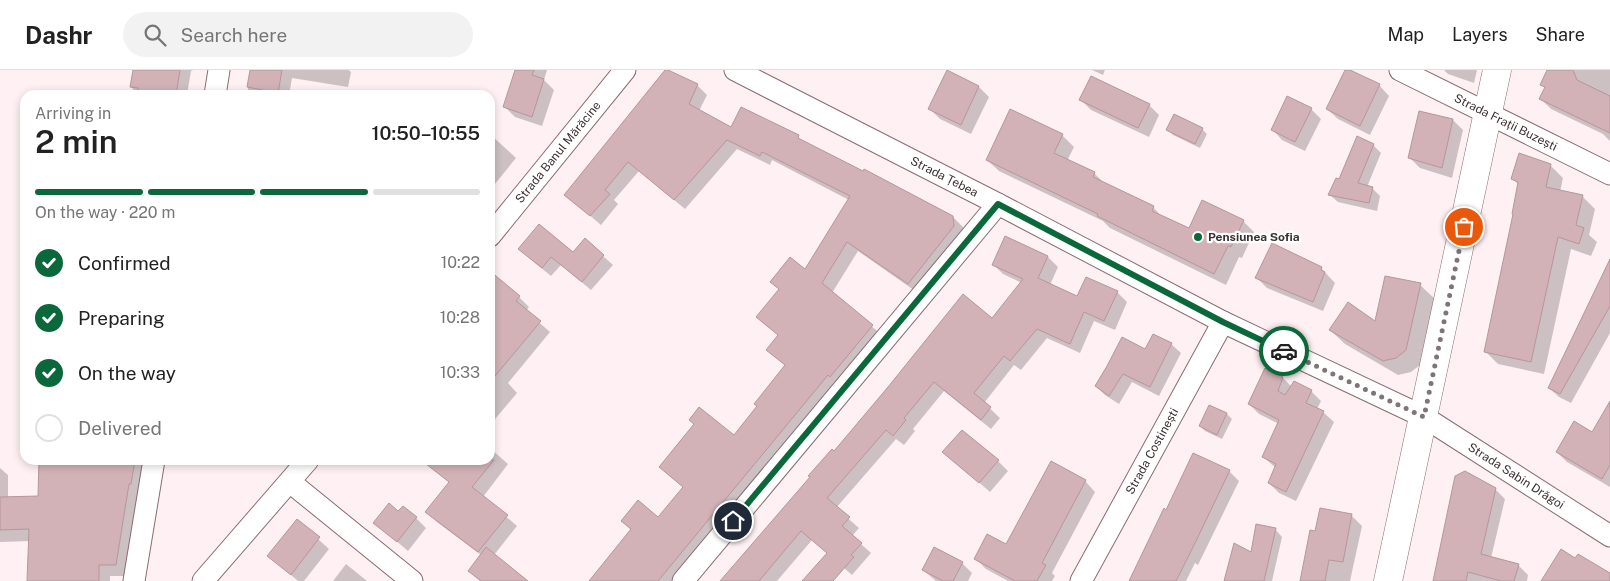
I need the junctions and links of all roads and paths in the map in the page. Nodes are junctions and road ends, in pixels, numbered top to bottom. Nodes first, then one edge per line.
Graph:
1 (219, 70) edge
2 (625, 70) edge
3 (735, 70) edge
4 (1400, 70) edge
5 (1497, 70) edge
6 (216, 90) edge
7 (1488, 113) junction
8 (1610, 174) edge
9 (998, 204) junction
10 (495, 230) edge
11 (1223, 322) junction
12 (1424, 417) junction
13 (153, 465) edge
14 (304, 465) edge
15 (290, 482) junction
16 (1610, 536) edge
17 (134, 581) edge
18 (203, 581) edge
19 (412, 581) edge
20 (683, 581) edge
21 (1081, 581) edge
22 (1388, 581) edge

1 - 6 street
2 - 10 street, Strada Banul Mărăcine
3 - 9 street, Strada Țebea
4 - 7 street, Strada Frații Buzești
5 - 7 street
7 - 8 street, Strada Frații Buzești
7 - 12 street
9 - 11 street, Strada Țebea
9 - 20 street
11 - 12 street, Strada Țebea
11 - 21 street, Strada Costinești
12 - 16 street, Strada Sabin Drăgoi
12 - 22 street
13 - 17 street
14 - 15 street
15 - 18 street
15 - 19 street

